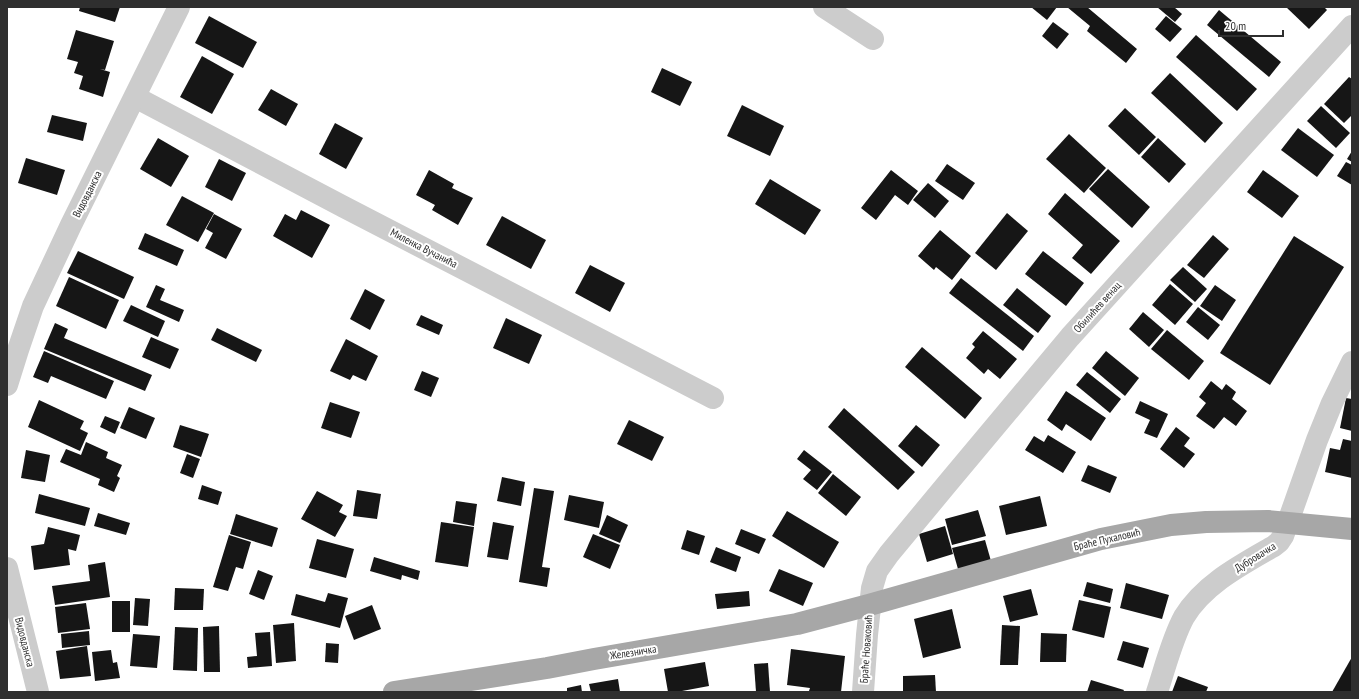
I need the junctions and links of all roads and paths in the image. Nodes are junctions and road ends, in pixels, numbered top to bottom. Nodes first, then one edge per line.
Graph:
1 (179, 7) edge
2 (824, 7) edge
3 (1352, 26) edge
4 (873, 39) dead end
5 (135, 97) junction
6 (1352, 362) edge
7 (7, 385) edge
8 (713, 398) dead end
9 (1289, 522) junction
10 (1352, 529) edge
11 (7, 568) edge
12 (869, 605) junction
13 (38, 692) edge
14 (394, 692) edge
15 (863, 692) edge
16 (1157, 692) edge

1 - 5 street, Видовданска
2 - 4 street
3 - 12 street, Обилићев венац
5 - 7 street, Видовданска
5 - 8 street, Миленка Вучанића
6 - 9 street, Дубровачка
9 - 10 main road, Браће Пухаловић
9 - 12 main road, Браће Пухаловић
9 - 16 street, Дубровачка
11 - 13 street, Видовданска
12 - 14 main road, Железничка
12 - 15 street, Браће Новаковић

